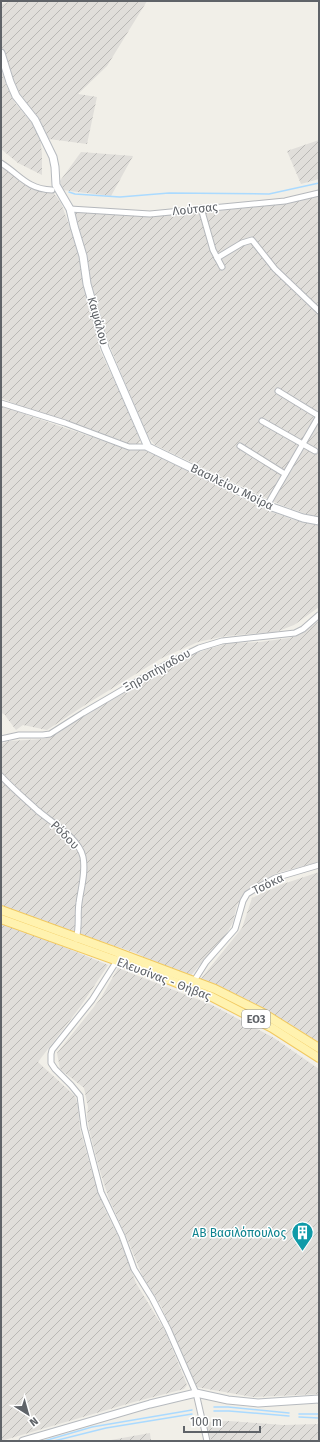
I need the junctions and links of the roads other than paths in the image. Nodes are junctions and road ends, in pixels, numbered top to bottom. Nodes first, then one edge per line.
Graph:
1 (1, 54) edge
2 (1, 163) edge
3 (55, 190) junction
4 (319, 193) edge
5 (201, 208) junction
6 (70, 209) junction
7 (216, 258) junction
8 (222, 267) dead end
9 (319, 310) edge
10 (278, 391) dead end
11 (1, 403) edge
12 (319, 416) edge
13 (262, 420) dead end
14 (303, 444) junction
15 (240, 446) dead end
16 (148, 447) junction
17 (315, 451) dead end
18 (285, 474) junction
19 (268, 504) junction
20 (319, 521) edge
21 (319, 616) edge
22 (1, 739) edge
23 (1, 776) edge
24 (319, 865) edge
25 (1, 910) edge
26 (1, 919) edge
27 (75, 941) junction
28 (119, 957) junction
29 (194, 981) junction
30 (319, 1048) edge
31 (318, 1058) edge
32 (196, 1393) junction
33 (319, 1399) edge
34 (23, 1441) edge
35 (207, 1441) edge

1 - 3 street
2 - 3 street
3 - 6 street, Καψάλου
4 - 5 street, Λούτσας
5 - 6 street, Λούτσας
5 - 7 street
6 - 16 street, Καψάλου
7 - 8 street
7 - 9 street
10 - 12 street
11 - 16 street
12 - 14 street
13 - 14 street
14 - 17 street
14 - 18 street
15 - 18 street
16 - 19 street, Βασιλείου Μοίρα
18 - 19 street
19 - 20 street, Βασιλείου Μοίρα
21 - 22 street, Ξηροπήγαδου
23 - 27 street, Ρόδου
24 - 29 street, Τσόκα
25 - 27 main road, Ελευσίνας - Θήβας / ΕΟ3
26 - 27 main road, Ελευσίνας - Θήβας / ΕΟ3
27 - 28 main road, Ελευσίνας - Θήβας / ΕΟ3
28 - 29 main road, Ελευσίνας - Θήβας / ΕΟ3
28 - 31 main road, Ελευσίνας - Θήβας / ΕΟ3
28 - 32 street
29 - 30 main road, Ελευσίνας - Θήβας / ΕΟ3
32 - 33 street
32 - 34 street
32 - 35 street

